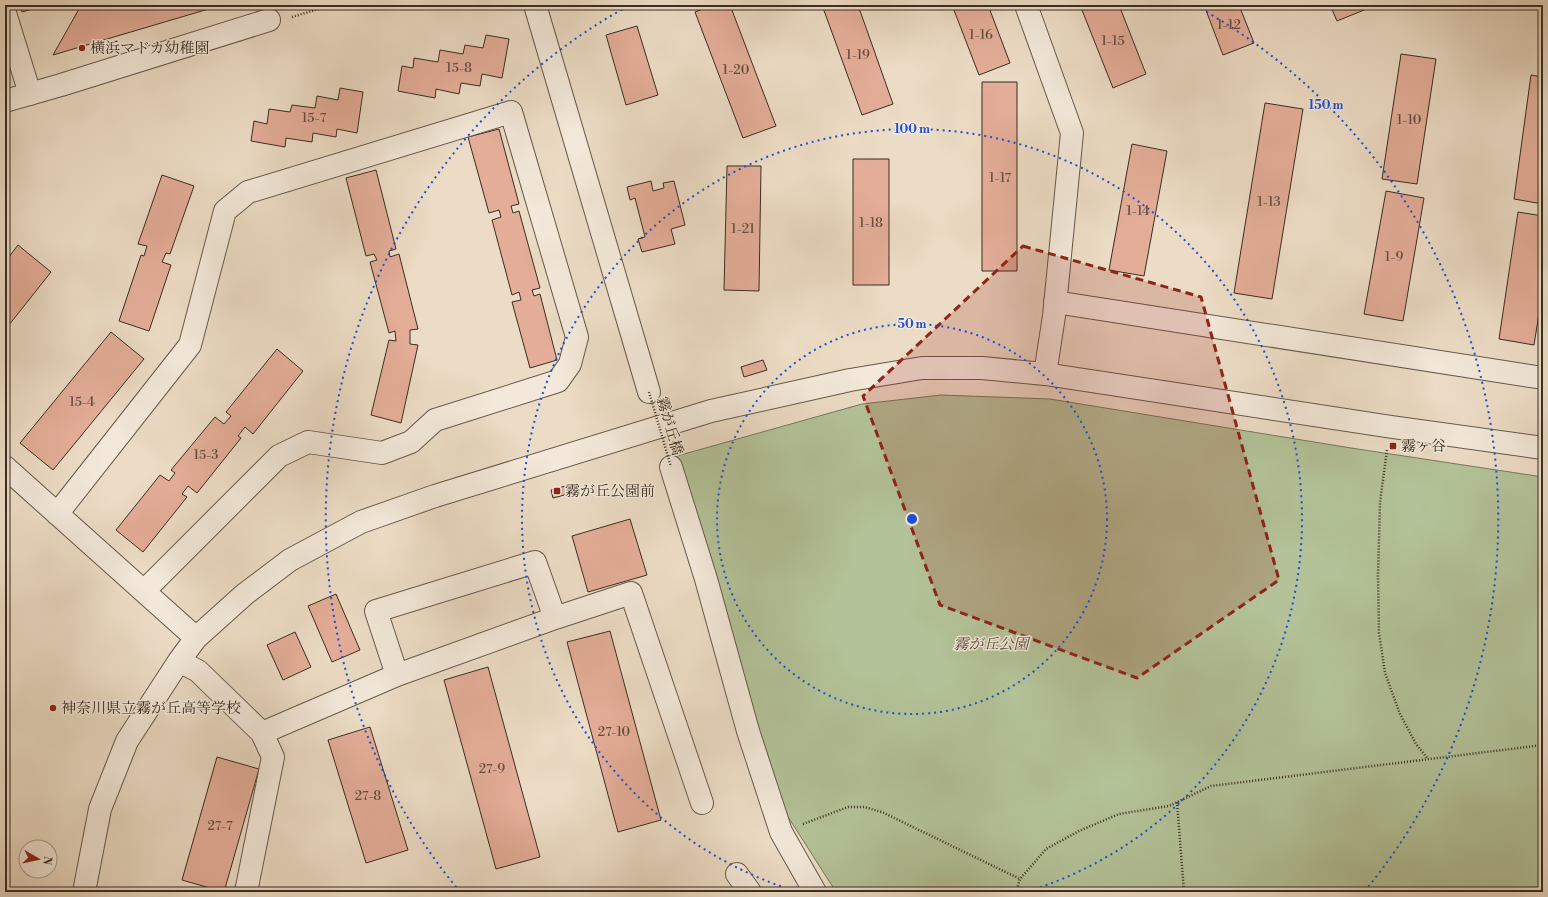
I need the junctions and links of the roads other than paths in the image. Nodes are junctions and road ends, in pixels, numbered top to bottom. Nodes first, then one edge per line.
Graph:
1 (535, 5) edge
2 (1026, 5) edge
3 (5, 13) edge
4 (269, 20) road end
5 (30, 94) junction
6 (5, 101) edge
7 (1055, 302) junction
8 (1045, 374) junction
9 (1543, 378) edge
10 (649, 392) road end
11 (1543, 448) edge
12 (5, 467) edge
13 (671, 467) road end
14 (57, 514) junction
15 (144, 592) junction
16 (556, 618) junction
17 (196, 638) junction
18 (179, 661) junction
19 (397, 675) junction
20 (262, 733) junction
21 (702, 803) dead end
22 (737, 874) dead end
23 (84, 892) edge
24 (246, 892) edge
25 (750, 892) edge
26 (815, 892) edge

1 - 10 street
2 - 7 street
3 - 5 street
4 - 5 street
5 - 6 street
7 - 8 street
7 - 9 street
8 - 11 street
8 - 17 street
12 - 14 street
13 - 26 street
14 - 15 street
14 - 15 street
15 - 17 street
16 - 19 street
16 - 19 street
16 - 21 street
17 - 18 street
18 - 20 street
18 - 23 street
19 - 20 street
20 - 24 street
22 - 25 street

